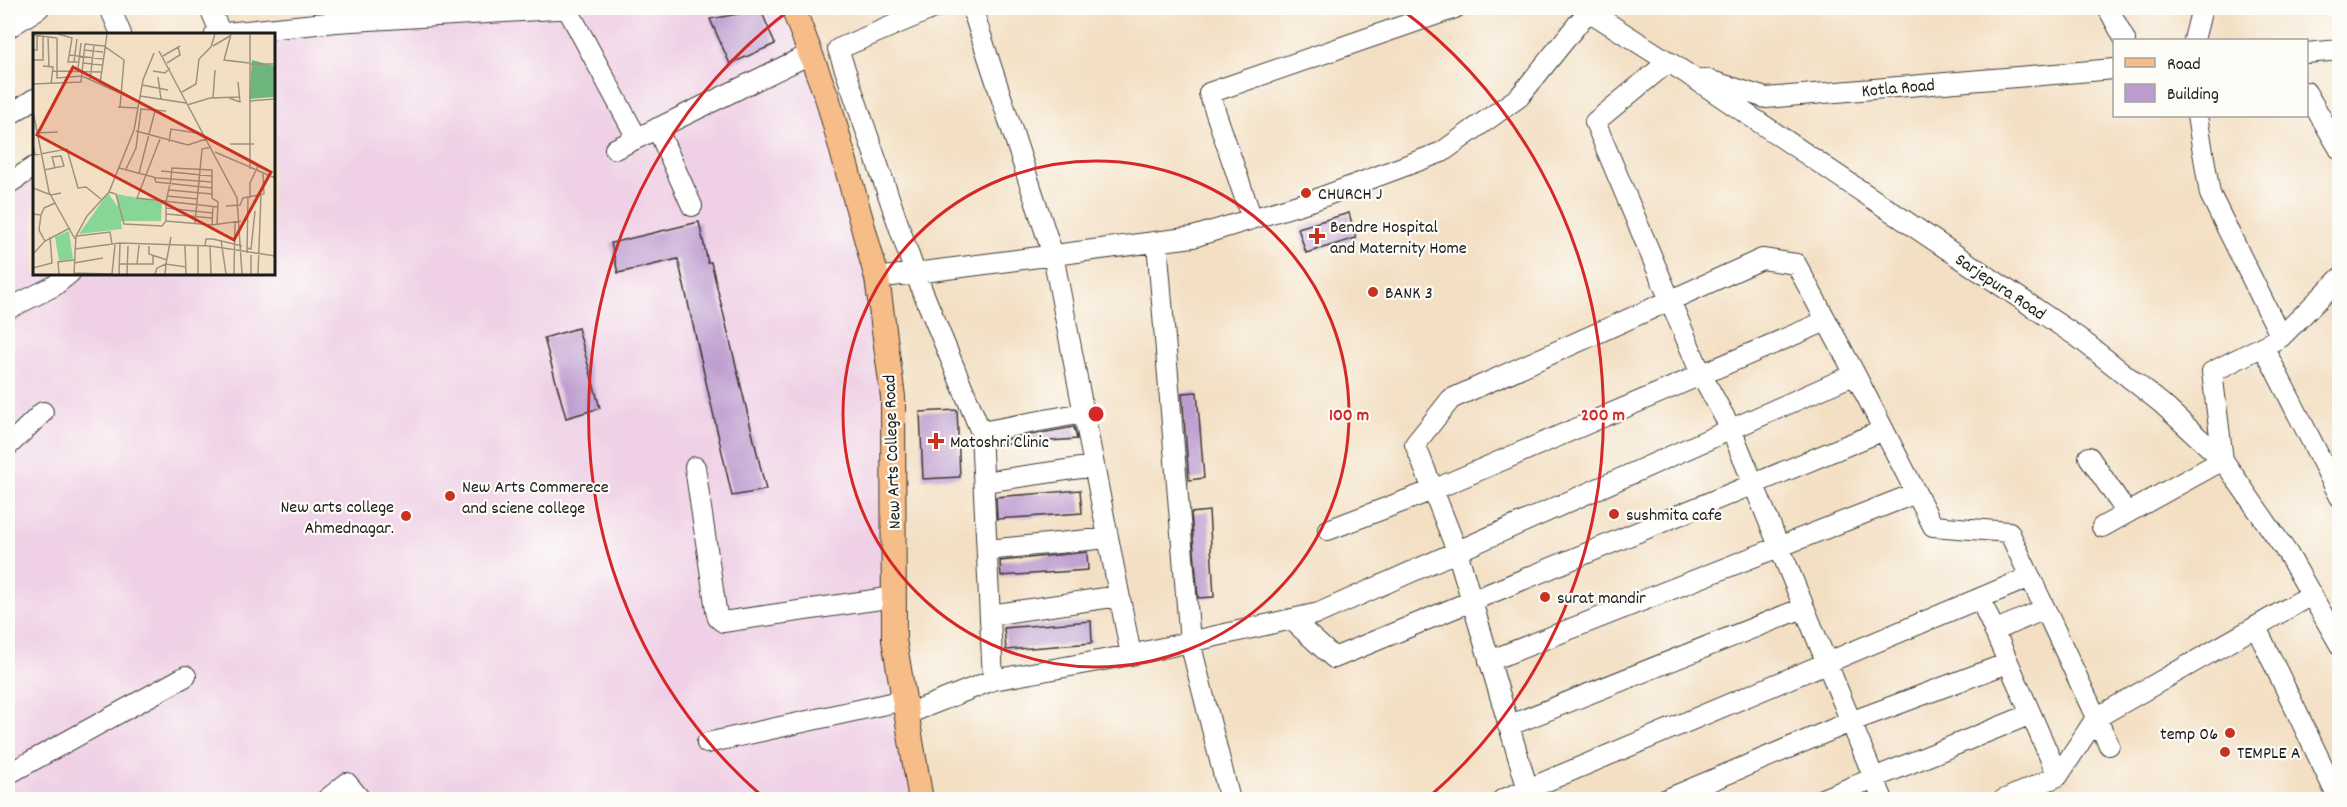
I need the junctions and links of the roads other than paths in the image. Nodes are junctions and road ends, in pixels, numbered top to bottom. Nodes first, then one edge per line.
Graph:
1 (39, 8) edge
2 (110, 8) edge
3 (210, 8) edge
4 (568, 8) edge
5 (573, 8) edge
6 (794, 8) edge
7 (934, 8) edge
8 (972, 8) edge
9 (1455, 8) edge
10 (2108, 8) edge
11 (2202, 8) edge
12 (1586, 9) edge
13 (333, 15) edge
14 (8, 28) edge
15 (121, 33) edge
16 (221, 33) edge
17 (227, 33) edge
18 (2124, 39) edge
19 (2194, 39) edge
20 (2340, 50) edge
21 (2308, 53) edge
22 (810, 54) junction
23 (1668, 62) junction
24 (2113, 69) edge
25 (1686, 73) junction
26 (2308, 94) edge
27 (33, 100) edge
28 (8, 116) edge
29 (2197, 117) edge
30 (657, 128) junction
31 (637, 138) junction
32 (615, 148) dead end
33 (2340, 150) edge
34 (33, 168) edge
35 (8, 184) edge
36 (692, 206) dead end
37 (1252, 219) junction
38 (1157, 242) junction
39 (1053, 255) junction
40 (915, 273) junction
41 (69, 274) edge
42 (877, 278) junction
43 (2340, 278) edge
44 (1669, 301) junction
45 (8, 309) edge
46 (1826, 321) junction
47 (2281, 337) junction
48 (2263, 346) junction
49 (1701, 374) junction
50 (1856, 374) junction
51 (42, 412) dead end
52 (1083, 413) junction
53 (1731, 429) junction
54 (1884, 430) junction
55 (981, 432) junction
56 (8, 446) edge
57 (2089, 457) dead end
58 (2223, 460) junction
59 (1094, 466) junction
60 (695, 467) dead end
61 (984, 482) junction
62 (1753, 485) junction
63 (1433, 490) junction
64 (1916, 493) junction
65 (2340, 497) edge
66 (2127, 513) junction
67 (2102, 527) dead end
68 (1328, 530) dead end
69 (1108, 538) junction
70 (1778, 547) junction
71 (987, 550) junction
72 (1457, 551) junction
73 (2030, 577) junction
74 (2311, 595) junction
75 (1119, 596) junction
76 (894, 597) junction
77 (1980, 598) junction
78 (1472, 603) junction
79 (1803, 608) junction
80 (2045, 609) junction
81 (990, 615) junction
82 (1291, 619) junction
83 (2256, 627) junction
84 (1994, 631) junction
85 (1190, 642) junction
86 (2340, 645) edge
87 (1131, 655) junction
88 (1489, 661) junction
89 (1826, 663) junction
90 (2008, 663) junction
91 (186, 676) dead end
92 (993, 680) junction
93 (905, 707) junction
94 (2031, 714) junction
95 (2096, 718) junction
96 (1850, 722) junction
97 (1508, 726) junction
98 (707, 743) dead end
99 (2109, 744) dead end
100 (8, 774) edge
101 (1873, 777) junction
102 (2058, 777) junction
103 (1529, 795) edge
104 (326, 800) edge
105 (361, 800) edge
106 (921, 800) edge
107 (1230, 800) edge
108 (1502, 800) edge
109 (1665, 800) edge
110 (1820, 800) edge
111 (1883, 800) edge
112 (2003, 800) edge
113 (2339, 800) edge

1 - 14 street
2 - 15 street
3 - 16 street
4 - 5 street
4 - 13 street
4 - 31 street
6 - 22 main road, New Arts College Road
7 - 40 street
8 - 39 street
9 - 37 street
10 - 18 street
11 - 19 street
12 - 23 street, Sarjepura Road
12 - 37 street
13 - 17 street
20 - 21 street
22 - 30 street
22 - 42 main road, New Arts College Road
23 - 25 street, Sarjepura Road
23 - 44 street
24 - 25 street, Kotla Road
25 - 58 street, Sarjepura Road
26 - 33 street
27 - 28 street
29 - 47 street
30 - 31 street
30 - 36 street
31 - 32 street
34 - 35 street
37 - 38 street
38 - 39 street
38 - 85 street
39 - 40 street
39 - 52 street
40 - 42 street
40 - 55 street
41 - 45 street
42 - 76 main road, New Arts College Road
43 - 47 street
44 - 46 street
44 - 49 street
44 - 63 street
46 - 49 street
46 - 50 street
47 - 48 street
48 - 58 street
48 - 65 street
49 - 53 street
49 - 63 street
50 - 53 street
50 - 54 street
51 - 56 street
52 - 55 street
52 - 59 street
53 - 62 street
53 - 72 street
54 - 62 street
54 - 64 street
55 - 61 street
57 - 66 street
58 - 66 street
58 - 74 street, Sarjepura Road
59 - 61 street
59 - 69 street
60 - 76 street
61 - 71 street
62 - 70 street
62 - 78 street
63 - 68 street
63 - 72 street
64 - 70 street
64 - 73 street
66 - 67 street
69 - 71 street
69 - 75 street
70 - 79 street
70 - 88 street
71 - 81 street
72 - 78 street
72 - 82 street
73 - 77 street
73 - 80 street
74 - 83 street
74 - 86 street, Sarjepura Road
75 - 81 street
75 - 87 street
76 - 93 main road, New Arts College Road
77 - 84 street
77 - 89 street
78 - 82 street
78 - 88 street
79 - 89 street
79 - 97 street
80 - 84 street
80 - 95 street
81 - 92 street
82 - 85 street
83 - 95 street
83 - 113 street
84 - 90 street
85 - 87 street
85 - 107 street
87 - 92 street
88 - 97 street
89 - 96 street
89 - 103 street
90 - 94 street
90 - 96 street
91 - 100 street
92 - 93 street
93 - 98 street
93 - 106 main road, New Arts College Road
94 - 101 street
94 - 102 street
95 - 99 street
95 - 102 street
96 - 101 street
96 - 109 street
97 - 103 street
101 - 110 street
101 - 111 street
102 - 112 street
103 - 108 street
104 - 105 street

